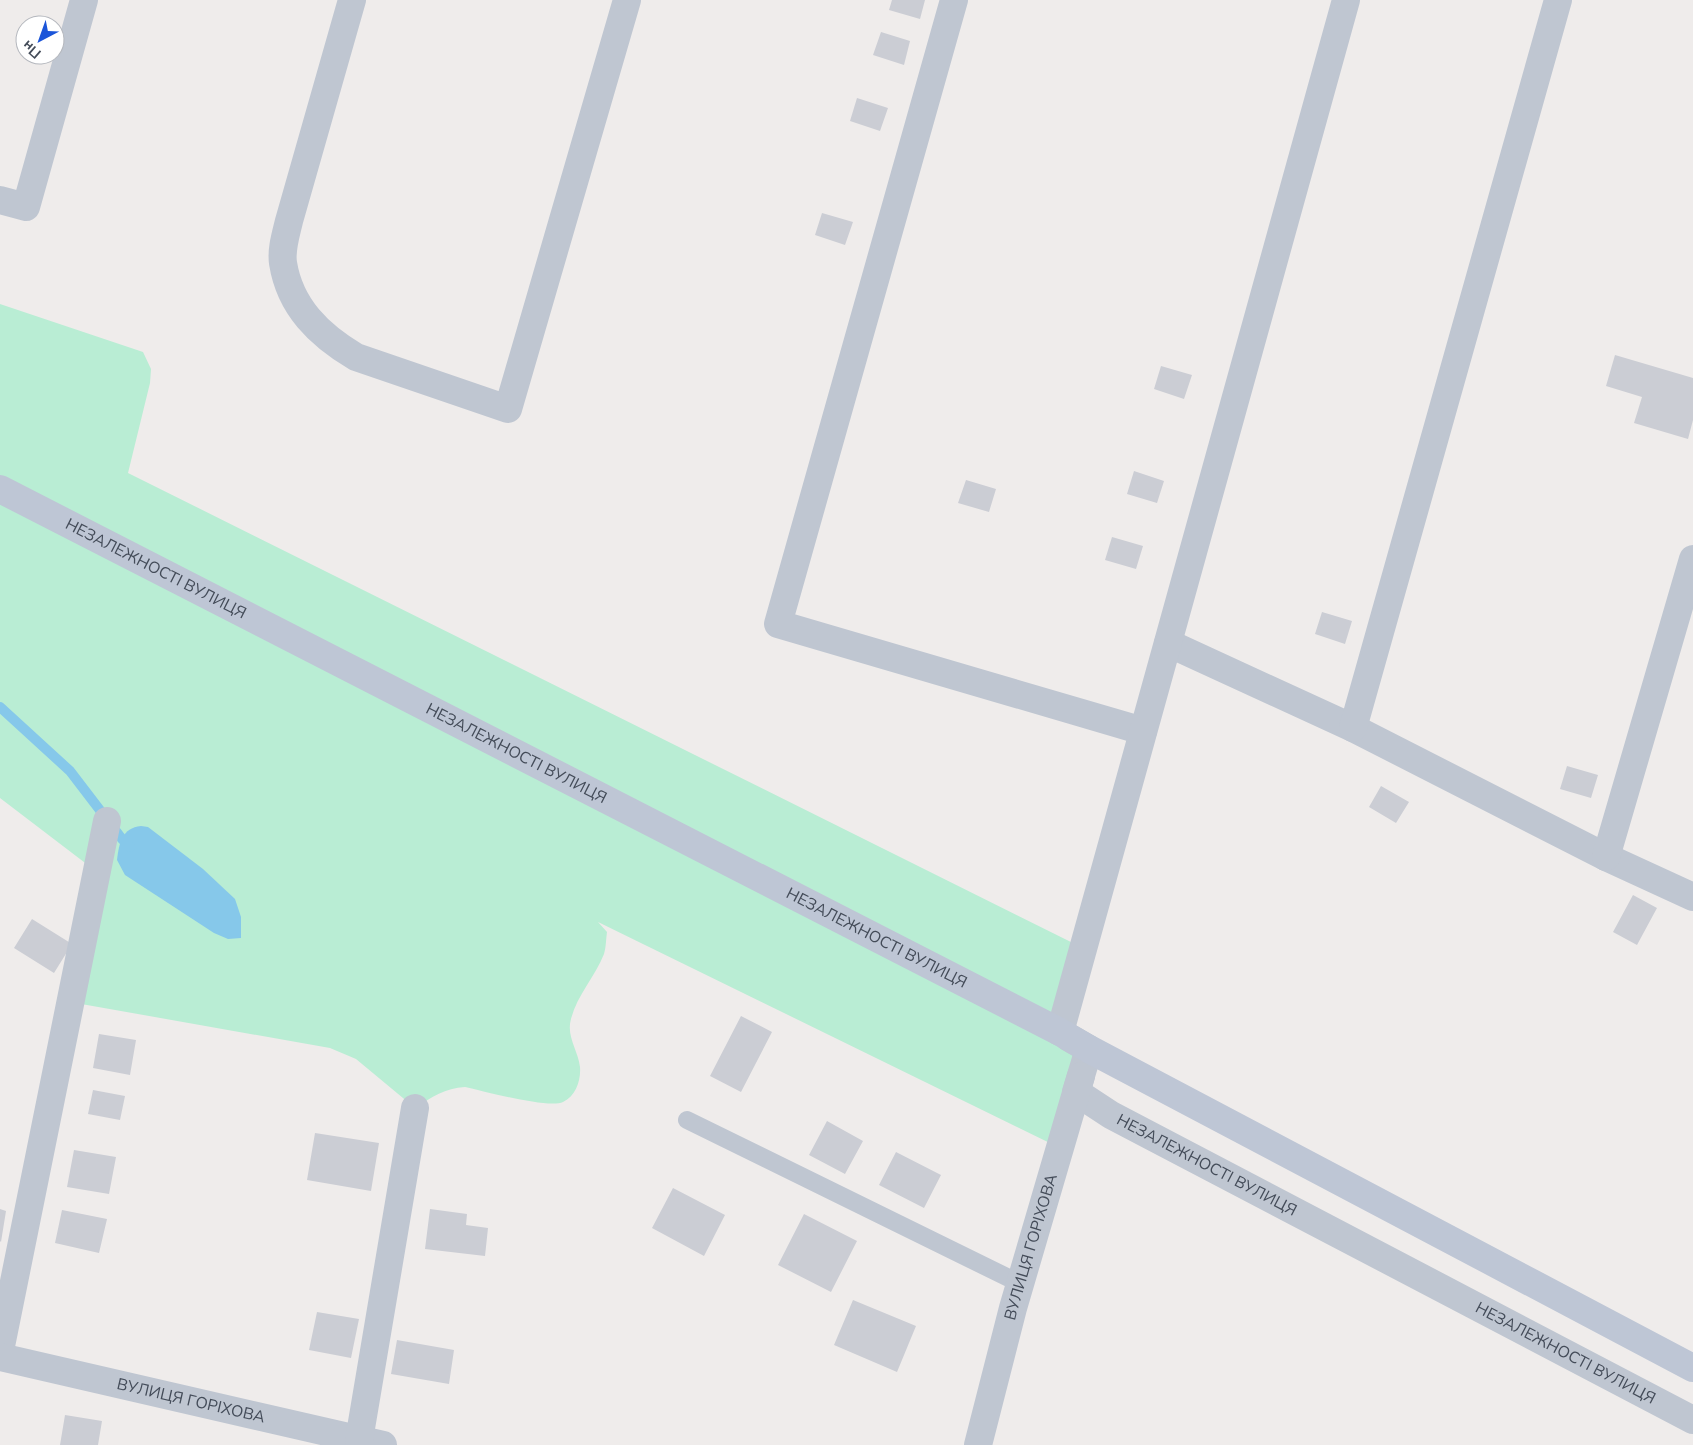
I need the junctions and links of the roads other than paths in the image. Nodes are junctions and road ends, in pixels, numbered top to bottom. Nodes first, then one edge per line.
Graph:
1 (84, 0) edge
2 (352, 0) edge
3 (627, 0) edge
4 (954, 0) edge
5 (1346, 0) edge
6 (1558, 0) edge
7 (0, 200) edge
8 (0, 489) edge
9 (1693, 559) edge
10 (1168, 643) junction
11 (1353, 728) junction
12 (1143, 731) junction
13 (107, 821) dead end
14 (1606, 857) junction
15 (1693, 897) edge
16 (1060, 1032) junction
17 (1089, 1049) junction
18 (1076, 1092) junction
19 (415, 1108) dead end
20 (687, 1120) dead end
21 (1021, 1284) junction
22 (0, 1350) edge
23 (0, 1357) edge
24 (1693, 1368) edge
25 (1693, 1420) edge
26 (371, 1442) edge
27 (978, 1445) edge

1 - 7 street
2 - 3 street
4 - 12 street
5 - 10 street
6 - 11 street
8 - 16 street, НЕЗАЛЕЖНОСТІ ВУЛИЦЯ
9 - 14 street
10 - 11 street
10 - 12 street
11 - 14 street
12 - 16 street
13 - 22 street
14 - 15 street
16 - 17 street, НЕЗАЛЕЖНОСТІ ВУЛИЦЯ
17 - 18 street
17 - 24 main road
18 - 21 street, ВУЛИЦЯ ГОРІХОВА
18 - 25 street, НЕЗАЛЕЖНОСТІ ВУЛИЦЯ
19 - 26 street
20 - 21 lane
21 - 27 street, ВУЛИЦЯ ГОРІХОВА
23 - 26 street, ВУЛИЦЯ ГОРІХОВА

